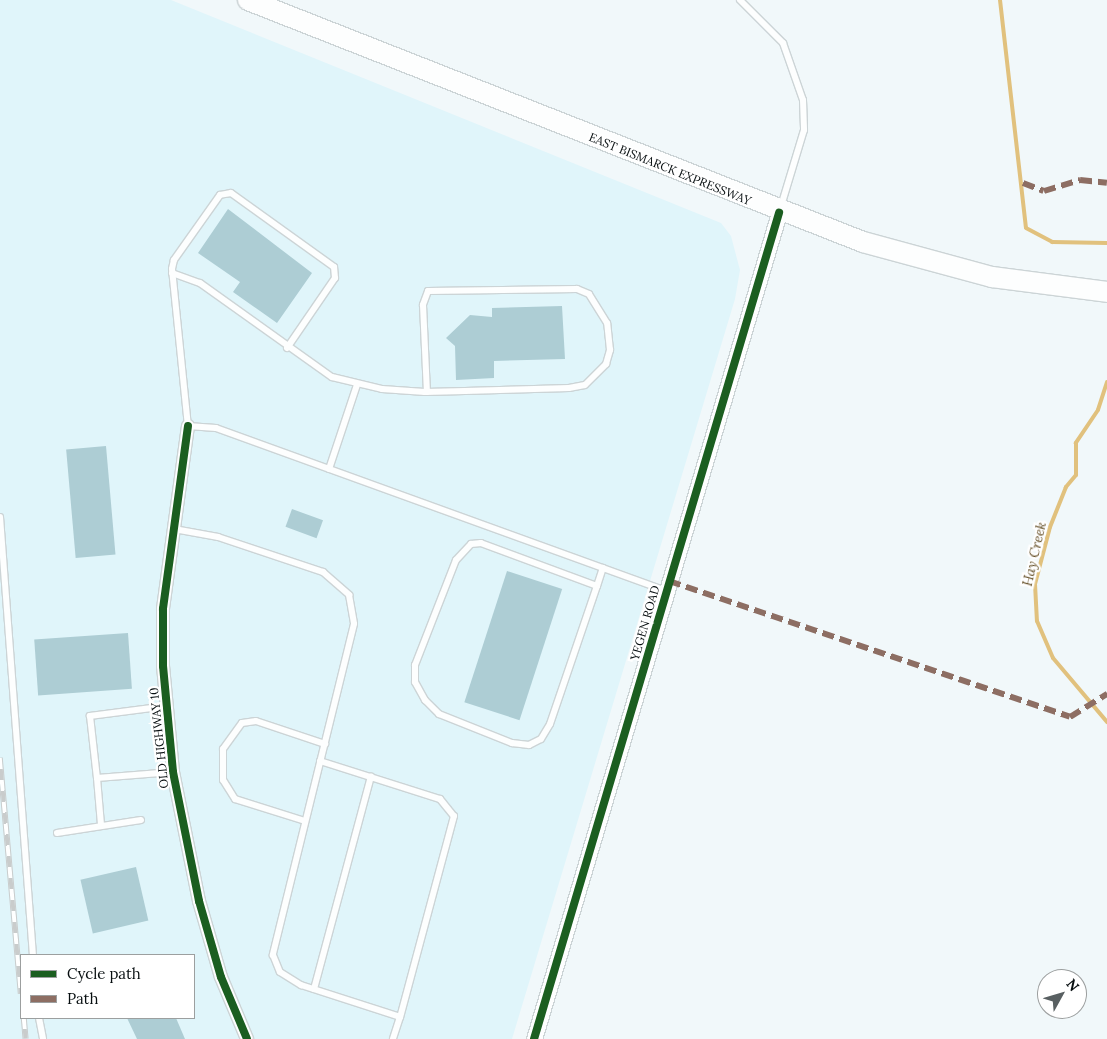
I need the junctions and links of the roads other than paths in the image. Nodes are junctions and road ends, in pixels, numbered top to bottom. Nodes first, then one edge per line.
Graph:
1 (248, 0) edge
2 (740, 0) edge
3 (779, 213) junction
4 (172, 273) junction
5 (1107, 292) edge
6 (287, 348) junction
7 (357, 385) junction
8 (427, 392) junction
9 (188, 426) junction
10 (330, 469) junction
11 (0, 517) edge
12 (172, 529) junction
13 (603, 568) junction
14 (597, 586) junction
15 (666, 591) junction
16 (167, 706) junction
17 (325, 744) junction
18 (320, 761) junction
19 (173, 772) junction
20 (371, 777) junction
21 (97, 778) junction
22 (141, 820) dead end
23 (306, 821) junction
24 (101, 825) junction
25 (57, 832) dead end
26 (33, 954) edge
27 (314, 989) junction
28 (400, 1016) junction
29 (39, 1019) edge
30 (43, 1039) edge
31 (247, 1039) edge
32 (393, 1039) edge
33 (534, 1039) edge

1 - 3 main road, EAST BISMARCK EXPRESSWAY
2 - 3 lane
3 - 5 main road, EAST BISMARCK EXPRESSWAY
3 - 15 street, YEGEN ROAD
4 - 6 lane
4 - 6 lane
4 - 9 lane
6 - 7 lane
7 - 8 lane
7 - 10 lane
8 - 8 lane
9 - 10 lane
9 - 12 street, OLD HIGHWAY 10
10 - 13 lane
11 - 26 lane
12 - 16 street, OLD HIGHWAY 10
12 - 17 lane
13 - 14 lane
13 - 15 lane
14 - 14 lane
15 - 33 street, YEGEN ROAD
16 - 19 street, OLD HIGHWAY 10
16 - 21 lane
17 - 18 lane
17 - 23 lane
18 - 20 lane
18 - 23 lane
19 - 21 lane
19 - 31 street, OLD HIGHWAY 10
20 - 27 lane
20 - 28 lane
21 - 24 lane
22 - 24 lane
23 - 27 lane
24 - 25 lane
27 - 28 lane
28 - 32 lane
29 - 30 lane

